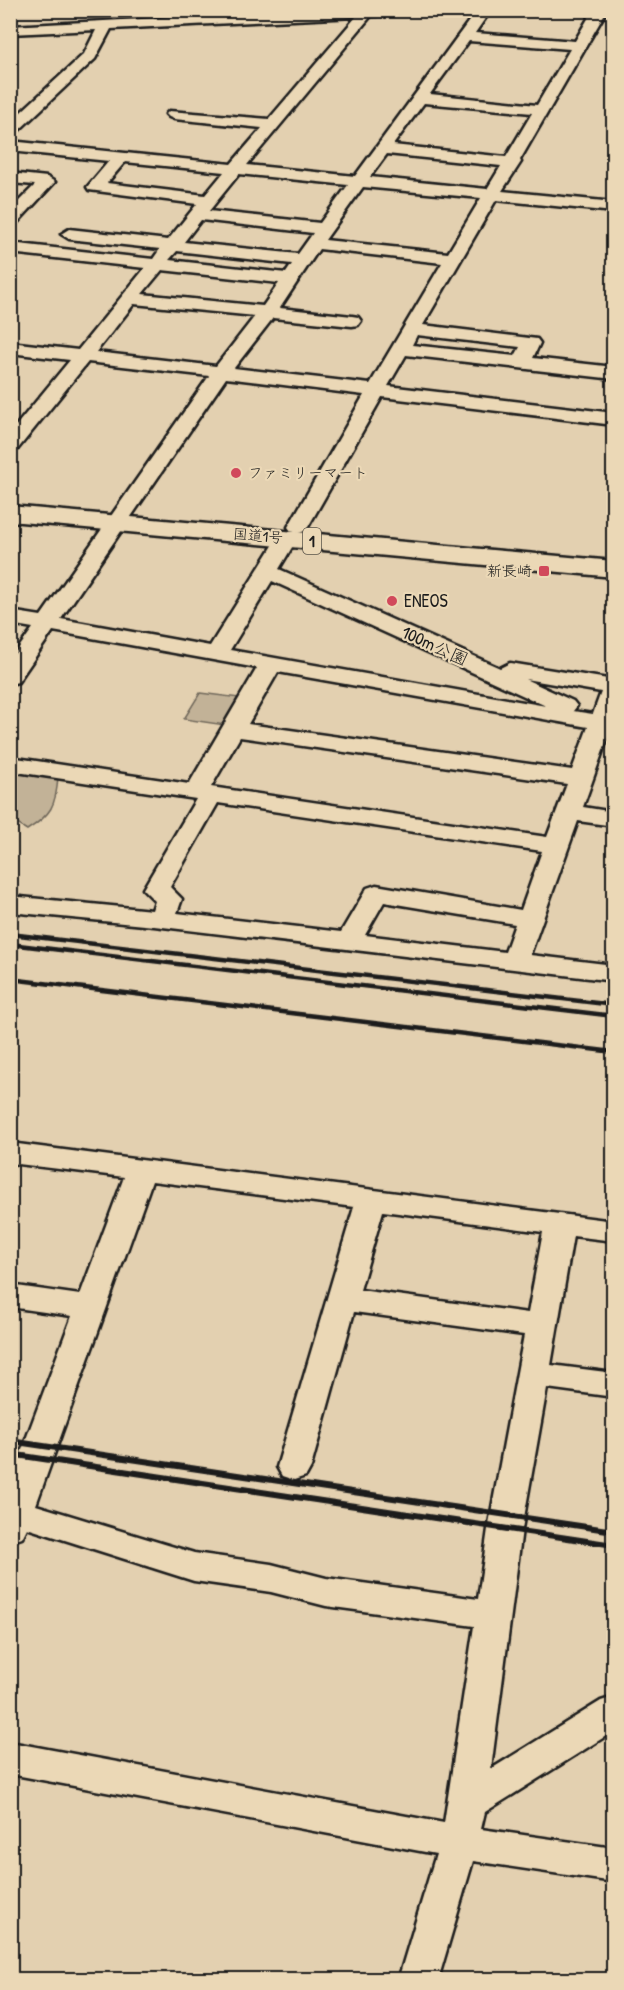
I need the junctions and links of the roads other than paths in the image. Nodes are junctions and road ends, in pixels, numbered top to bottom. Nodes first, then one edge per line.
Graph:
1 (123, 10) edge
2 (402, 10) edge
3 (484, 10) edge
4 (600, 10) edge
5 (330, 12) edge
6 (366, 12) junction
7 (108, 25) junction
8 (10, 30) edge
9 (466, 36) junction
10 (580, 46) junction
11 (421, 98) junction
12 (543, 110) junction
13 (174, 114) dead end
14 (272, 124) junction
15 (10, 131) edge
16 (10, 146) edge
17 (384, 149) junction
18 (122, 157) junction
19 (513, 162) junction
20 (236, 168) junction
21 (10, 178) edge
22 (359, 181) junction
23 (491, 194) junction
24 (209, 200) junction
25 (17, 205) edge
26 (614, 207) edge
27 (197, 215) junction
28 (10, 219) edge
29 (69, 234) dead end
30 (320, 237) junction
31 (172, 246) junction
32 (10, 248) edge
33 (453, 259) junction
34 (303, 260) junction
35 (158, 264) junction
36 (291, 279) junction
37 (131, 298) junction
38 (268, 312) junction
39 (352, 321) dead end
40 (412, 329) junction
41 (10, 347) edge
42 (400, 349) junction
43 (85, 356) junction
44 (521, 363) junction
45 (221, 372) junction
46 (614, 373) edge
47 (374, 391) junction
48 (614, 419) edge
49 (10, 446) edge
50 (10, 501) edge
51 (10, 513) edge
52 (121, 517) junction
53 (293, 533) junction
54 (614, 556) edge
55 (614, 569) edge
56 (267, 571) junction
57 (10, 617) edge
58 (49, 624) junction
59 (471, 652) dead end
60 (216, 654) junction
61 (271, 664) junction
62 (10, 677) edge
63 (613, 687) edge
64 (608, 723) edge
65 (233, 729) junction
66 (10, 764) edge
67 (581, 778) junction
68 (203, 793) junction
69 (569, 812) junction
70 (614, 819) edge
71 (556, 846) junction
72 (10, 904) edge
73 (162, 919) junction
74 (530, 919) junction
75 (349, 941) junction
76 (515, 961) junction
77 (614, 973) edge
78 (10, 1153) edge
79 (141, 1170) junction
80 (371, 1200) junction
81 (560, 1224) junction
82 (614, 1231) edge
83 (10, 1296) edge
84 (343, 1299) junction
85 (91, 1308) junction
86 (541, 1326) junction
87 (532, 1374) junction
88 (614, 1385) edge
89 (294, 1467) dead end
90 (14, 1521) edge
91 (494, 1615) junction
92 (614, 1712) edge
93 (10, 1758) edge
94 (468, 1803) junction
95 (459, 1842) junction
96 (614, 1865) edge
97 (418, 1980) edge

1 - 7 street
2 - 6 street
3 - 9 street
4 - 10 street
5 - 6 street
5 - 7 street
6 - 14 street
7 - 8 street
7 - 15 street
9 - 10 street
9 - 11 street
10 - 12 street
11 - 12 street
11 - 17 street
12 - 19 street
13 - 14 street
14 - 20 street
16 - 18 street
17 - 19 street
17 - 22 street
18 - 20 street
18 - 24 street
19 - 23 street
20 - 22 street
20 - 24 street
21 - 25 street
22 - 23 street
22 - 30 street
23 - 26 street
23 - 33 street
24 - 27 street
25 - 28 street
27 - 30 street
27 - 31 street
29 - 31 street
30 - 33 street
30 - 34 street
31 - 34 street
31 - 35 street
32 - 35 street
33 - 40 street
34 - 36 street
35 - 36 street
35 - 37 street
36 - 38 street
37 - 38 street
37 - 43 street
38 - 39 street
38 - 45 street
40 - 42 street
40 - 44 street
41 - 43 street
42 - 44 street
42 - 47 street
43 - 45 street
43 - 49 street
44 - 46 street
45 - 47 street
45 - 52 street
47 - 48 street
47 - 53 street
50 - 52 highway, 国道1号 / 1
51 - 52 highway, 国道1号 / 1
52 - 53 highway, 国道1号 / 1
52 - 58 street
53 - 54 highway, 国道1号 / 1
53 - 55 highway, 国道1号 / 1
53 - 56 street
56 - 60 street
56 - 64 street, 100m公園
57 - 58 street
58 - 60 street
58 - 62 street
59 - 63 street
60 - 61 street
61 - 64 street
61 - 65 street
63 - 64 street
64 - 67 street
65 - 67 street
65 - 68 street
66 - 68 street
67 - 69 street
68 - 71 street
68 - 73 street
69 - 70 street
69 - 71 street
71 - 74 street
72 - 73 street
73 - 75 street
74 - 75 street
74 - 76 street
75 - 76 street
76 - 77 street
78 - 79 street
79 - 80 street
79 - 85 street
80 - 81 street
80 - 84 street
81 - 82 street
81 - 86 street
83 - 85 street
84 - 86 street
84 - 89 street
85 - 90 street
86 - 87 street
87 - 88 street
87 - 91 street
90 - 91 street
91 - 94 street
92 - 94 street
93 - 95 street
94 - 95 street
95 - 96 street
95 - 97 street

